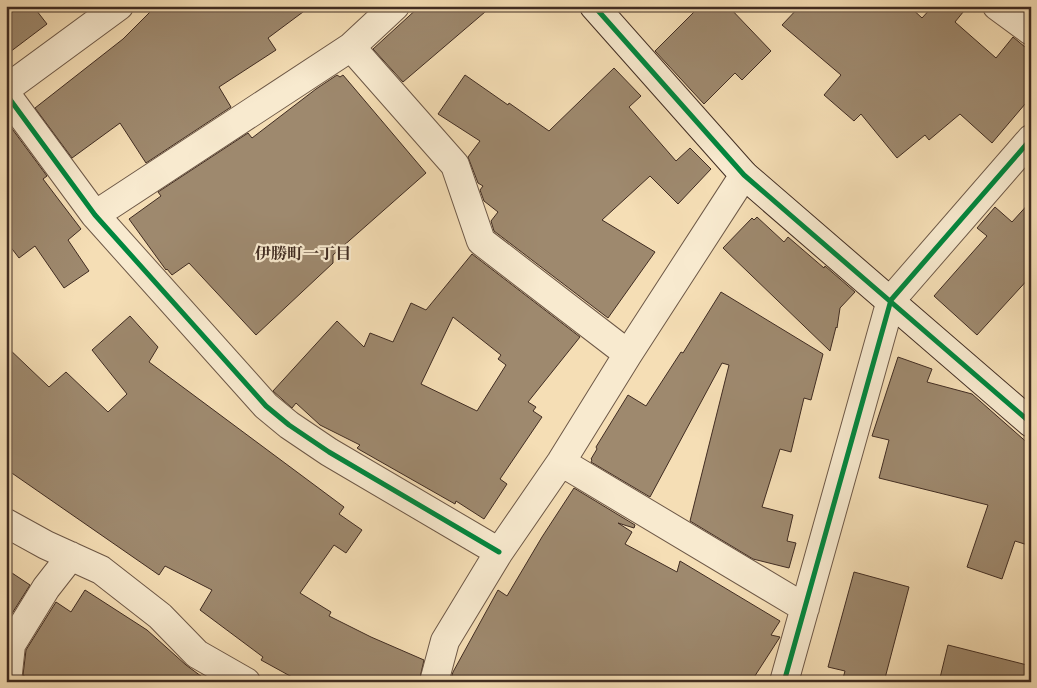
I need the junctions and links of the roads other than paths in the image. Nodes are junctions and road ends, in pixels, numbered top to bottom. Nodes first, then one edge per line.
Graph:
1 (119, 6) edge
2 (395, 6) edge
3 (594, 6) edge
4 (997, 6) edge
5 (1031, 31) edge
6 (351, 47) junction
7 (6, 89) edge
8 (6, 94) edge
9 (1031, 139) edge
10 (744, 174) junction
11 (95, 214) junction
12 (891, 300) junction
13 (628, 354) junction
14 (1031, 423) edge
15 (561, 462) junction
16 (6, 523) edge
17 (500, 552) junction
18 (71, 556) junction
19 (805, 608) junction
20 (7, 682) edge
21 (246, 682) edge
22 (434, 682) edge
23 (784, 682) edge

1 - 7 street
2 - 6 street
3 - 10 street
4 - 5 street
6 - 11 street
6 - 13 street
8 - 11 street
9 - 12 street
10 - 12 street
10 - 13 street
11 - 17 street
12 - 14 street
12 - 19 street
13 - 15 street
15 - 17 street
15 - 19 street
16 - 18 street
17 - 22 street
18 - 20 street
18 - 21 street
19 - 23 street

